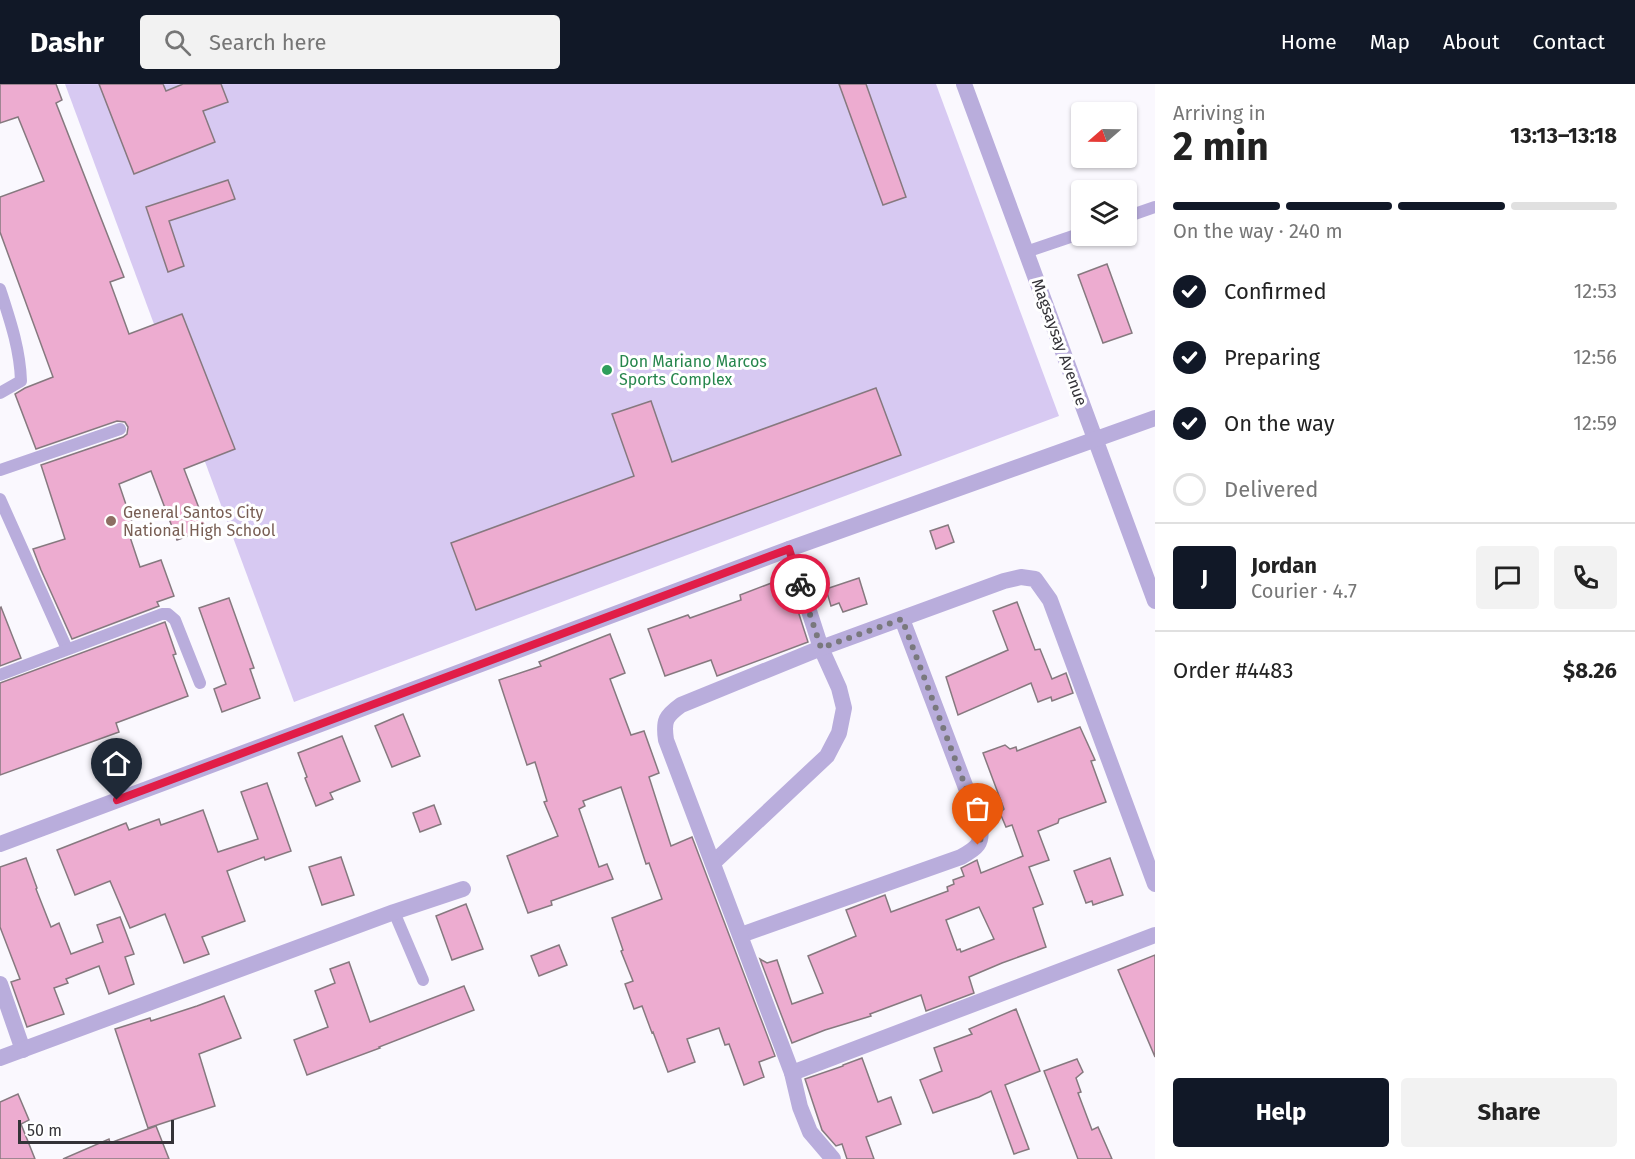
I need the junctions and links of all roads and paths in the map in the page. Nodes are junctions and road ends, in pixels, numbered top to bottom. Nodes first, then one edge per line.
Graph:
1 (964, 84) edge
2 (1155, 207) edge
3 (1137, 213) edge
4 (1071, 236) edge
5 (1026, 252) junction
6 (0, 289) edge
7 (0, 393) edge
8 (1155, 418) edge
9 (120, 429) dead end
10 (1096, 440) junction
11 (0, 470) edge
12 (0, 499) edge
13 (789, 549) junction
14 (1155, 601) edge
15 (902, 619) junction
16 (821, 648) junction
17 (67, 649) junction
18 (0, 675) edge
19 (200, 683) dead end
20 (0, 844) edge
21 (713, 863) junction
22 (1155, 884) edge
23 (463, 889) dead end
24 (394, 912) junction
25 (741, 935) junction
26 (1155, 935) edge
27 (423, 980) dead end
28 (0, 984) edge
29 (23, 1050) junction
30 (0, 1058) edge
31 (792, 1073) junction
32 (833, 1159) edge

1 - 5 street, Magsaysay Avenue
2 - 3 lane
4 - 5 lane
5 - 10 street, Magsaysay Avenue
6 - 7 lane
8 - 10 street
9 - 11 lane
10 - 13 street
10 - 14 street, Magsaysay Avenue
12 - 17 lane
13 - 16 street
13 - 20 street
15 - 16 street
15 - 22 street
15 - 25 street
16 - 21 street
16 - 21 street
17 - 18 lane
17 - 19 lane
21 - 25 street
23 - 24 street
24 - 27 lane
24 - 29 street
25 - 31 street
26 - 31 street
28 - 29 street
29 - 30 street
31 - 32 street

